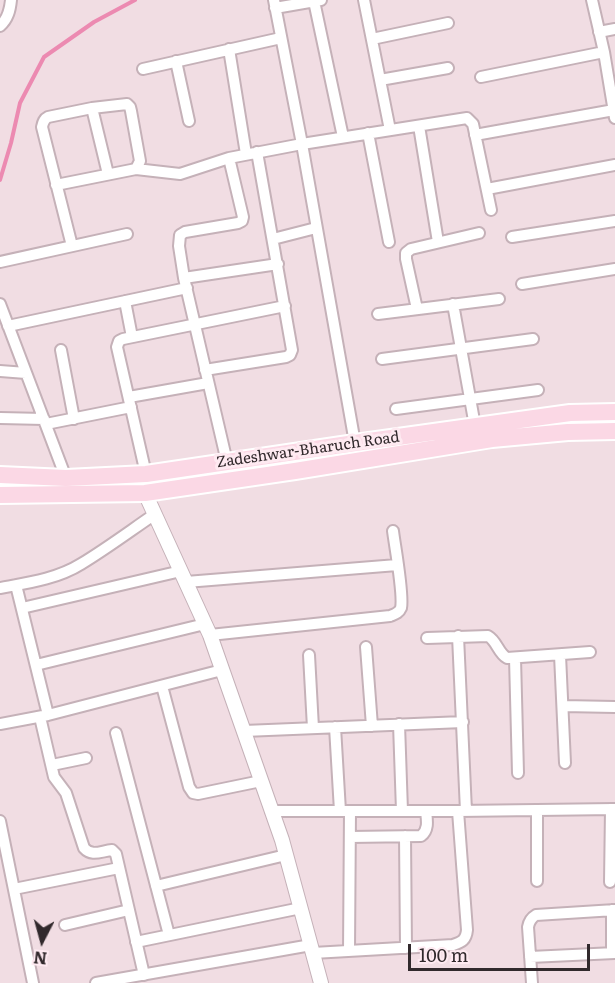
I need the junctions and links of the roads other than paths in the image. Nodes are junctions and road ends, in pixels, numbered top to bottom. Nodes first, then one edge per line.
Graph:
1 (11, 0) edge
2 (364, 0) edge
3 (592, 0) edge
4 (318, 1) edge
5 (274, 4) edge
6 (447, 23) dead end
7 (0, 26) edge
8 (615, 29) edge
9 (599, 32) junction
10 (281, 38) junction
11 (372, 39) junction
12 (229, 49) junction
13 (604, 52) junction
14 (176, 61) junction
15 (448, 68) dead end
16 (143, 69) dead end
17 (481, 77) dead end
18 (380, 80) junction
19 (92, 108) junction
20 (614, 114) edge
21 (189, 121) dead end
22 (419, 126) junction
23 (390, 130) junction
24 (368, 133) junction
25 (475, 135) junction
26 (343, 137) junction
27 (302, 144) junction
28 (251, 153) junction
29 (229, 158) junction
30 (615, 165) edge
31 (136, 169) junction
32 (108, 174) junction
33 (56, 185) junction
34 (487, 189) junction
35 (491, 210) dead end
36 (615, 221) edge
37 (316, 228) junction
38 (479, 233) dead end
39 (127, 234) dead end
40 (512, 237) dead end
41 (273, 238) junction
42 (389, 242) dead end
43 (438, 242) junction
44 (72, 246) junction
45 (0, 262) edge
46 (278, 264) junction
47 (615, 269) edge
48 (186, 283) junction
49 (522, 284) dead end
50 (499, 298) dead end
51 (125, 301) junction
52 (453, 304) junction
53 (285, 306) junction
54 (417, 309) junction
55 (1, 310) edge
56 (378, 314) dead end
57 (195, 325) junction
58 (8, 326) junction
59 (132, 337) junction
60 (532, 339) dead end
61 (461, 349) junction
62 (61, 350) dead end
63 (382, 359) dead end
64 (205, 370) junction
65 (0, 371) edge
66 (26, 373) junction
67 (208, 383) junction
68 (538, 390) dead end
69 (470, 399) junction
70 (130, 402) junction
71 (396, 409) dead end
72 (615, 412) edge
73 (0, 418) edge
74 (74, 418) junction
75 (45, 421) junction
76 (475, 426) junction
77 (615, 430) edge
78 (354, 443) junction
79 (227, 462) junction
80 (0, 475) edge
81 (143, 475) junction
82 (66, 478) junction
83 (145, 493) junction
84 (0, 495) edge
85 (155, 514) junction
86 (393, 531) dead end
87 (397, 565) junction
88 (183, 576) junction
89 (16, 585) junction
90 (0, 588) edge
91 (22, 608) junction
92 (207, 629) junction
93 (458, 636) junction
94 (427, 638) dead end
95 (366, 647) dead end
96 (590, 652) dead end
97 (309, 655) dead end
98 (560, 655) junction
99 (515, 658) junction
100 (36, 665) junction
101 (222, 670) junction
102 (162, 686) junction
103 (563, 706) junction
104 (615, 707) edge
105 (44, 716) junction
106 (463, 722) junction
107 (0, 724) edge
108 (399, 724) junction
109 (372, 726) junction
110 (335, 727) junction
111 (313, 728) junction
112 (244, 731) junction
113 (116, 733) dead end
114 (86, 758) dead end
115 (565, 763) dead end
116 (51, 765) junction
117 (518, 773) dead end
118 (261, 782) junction
119 (613, 809) edge
120 (537, 810) junction
121 (272, 811) junction
122 (345, 811) junction
123 (402, 811) junction
124 (426, 811) junction
125 (462, 811) junction
126 (0, 821) edge
127 (405, 836) junction
128 (350, 837) junction
129 (3, 855) edge
130 (286, 855) junction
131 (119, 868) junction
132 (537, 880) dead end
133 (610, 882) dead end
134 (156, 886) junction
135 (14, 889) junction
136 (301, 908) junction
137 (129, 910) junction
138 (614, 910) edge
139 (65, 925) dead end
140 (169, 935) junction
141 (136, 942) junction
142 (406, 948) junction
143 (312, 949) junction
144 (349, 951) junction
145 (614, 953) edge
146 (530, 957) junction
147 (144, 975) junction
148 (33, 983) edge
149 (96, 983) edge
150 (321, 983) edge
151 (532, 983) edge

1 - 7 street
2 - 11 street
3 - 9 street
4 - 5 street
4 - 26 street
5 - 10 street
6 - 11 street
8 - 9 street
9 - 13 street
10 - 12 street
10 - 27 street
11 - 18 street
12 - 14 street
12 - 28 street
13 - 17 street
13 - 20 street
14 - 16 street
14 - 21 street
15 - 18 street
18 - 23 street
19 - 31 street
19 - 32 street
19 - 33 street
20 - 25 street
22 - 23 street
22 - 25 street
22 - 43 street
23 - 24 street
24 - 26 street
24 - 42 street
25 - 34 street
26 - 27 street
27 - 28 street
27 - 37 street
28 - 29 street
28 - 41 street
29 - 31 street
29 - 48 street
30 - 34 street
31 - 32 street
32 - 33 street
33 - 44 street
34 - 35 street
36 - 40 street
37 - 41 street
37 - 78 street
38 - 43 street
39 - 44 street
41 - 46 street
43 - 54 street
44 - 45 street
46 - 48 street
46 - 53 street
47 - 49 street
48 - 51 street
48 - 57 street
50 - 52 street
51 - 58 street
51 - 59 street
52 - 54 street
52 - 61 street
53 - 57 street
53 - 64 street
54 - 56 street
55 - 58 street
57 - 59 street
57 - 64 street
58 - 66 street
59 - 70 street
60 - 61 street
61 - 63 street
61 - 69 street
62 - 74 street
64 - 67 street
65 - 66 street
66 - 75 street
67 - 70 street
67 - 79 street
68 - 69 street
69 - 71 street
69 - 76 street
70 - 74 street
70 - 81 street
72 - 76 main road, Zadeshwar-Bharuch Road
73 - 75 street
74 - 75 street
75 - 82 street
76 - 78 main road, Zadeshwar-Bharuch Road
77 - 83 main road, Zadeshwar-Bharuch Road
78 - 79 main road, Zadeshwar-Bharuch Road
79 - 81 main road, Zadeshwar-Bharuch Road
80 - 82 main road, Zadeshwar-Bharuch Road
81 - 82 main road, Zadeshwar-Bharuch Road
81 - 83 main road
83 - 84 main road, Zadeshwar-Bharuch Road
83 - 85 main road
85 - 88 main road
85 - 89 street
86 - 87 street
87 - 88 street
87 - 92 street
88 - 91 street
88 - 92 main road
89 - 90 street
89 - 91 street
91 - 100 street
92 - 100 street
92 - 101 main road
93 - 94 street
93 - 99 street
93 - 106 street
95 - 109 street
96 - 98 street
97 - 111 street
98 - 99 street
98 - 103 street
99 - 117 street
100 - 105 street
101 - 102 street
101 - 112 main road
102 - 105 street
102 - 118 street
103 - 104 street
103 - 115 street
105 - 107 street
105 - 116 street
106 - 108 street
106 - 125 street
108 - 109 street
108 - 123 street
109 - 110 street
110 - 111 street
110 - 122 street
111 - 112 street
112 - 118 main road
113 - 134 street
114 - 116 street
116 - 131 street
118 - 121 main road
119 - 120 street
119 - 133 street
120 - 125 street
120 - 132 street
121 - 122 street
121 - 130 main road
122 - 123 street
122 - 128 street
123 - 124 street
124 - 125 street
124 - 127 street
125 - 142 street
126 - 129 street
127 - 128 street
127 - 142 street
128 - 144 street
129 - 135 street
130 - 134 street
130 - 136 main road
131 - 135 street
131 - 137 street
134 - 140 street
135 - 148 street
136 - 140 street
136 - 143 main road
137 - 139 street
137 - 141 street
138 - 145 street
138 - 146 street
140 - 141 street
141 - 147 street
142 - 144 street
143 - 144 street
143 - 147 street
143 - 150 main road
145 - 146 street
146 - 151 street
147 - 149 street

